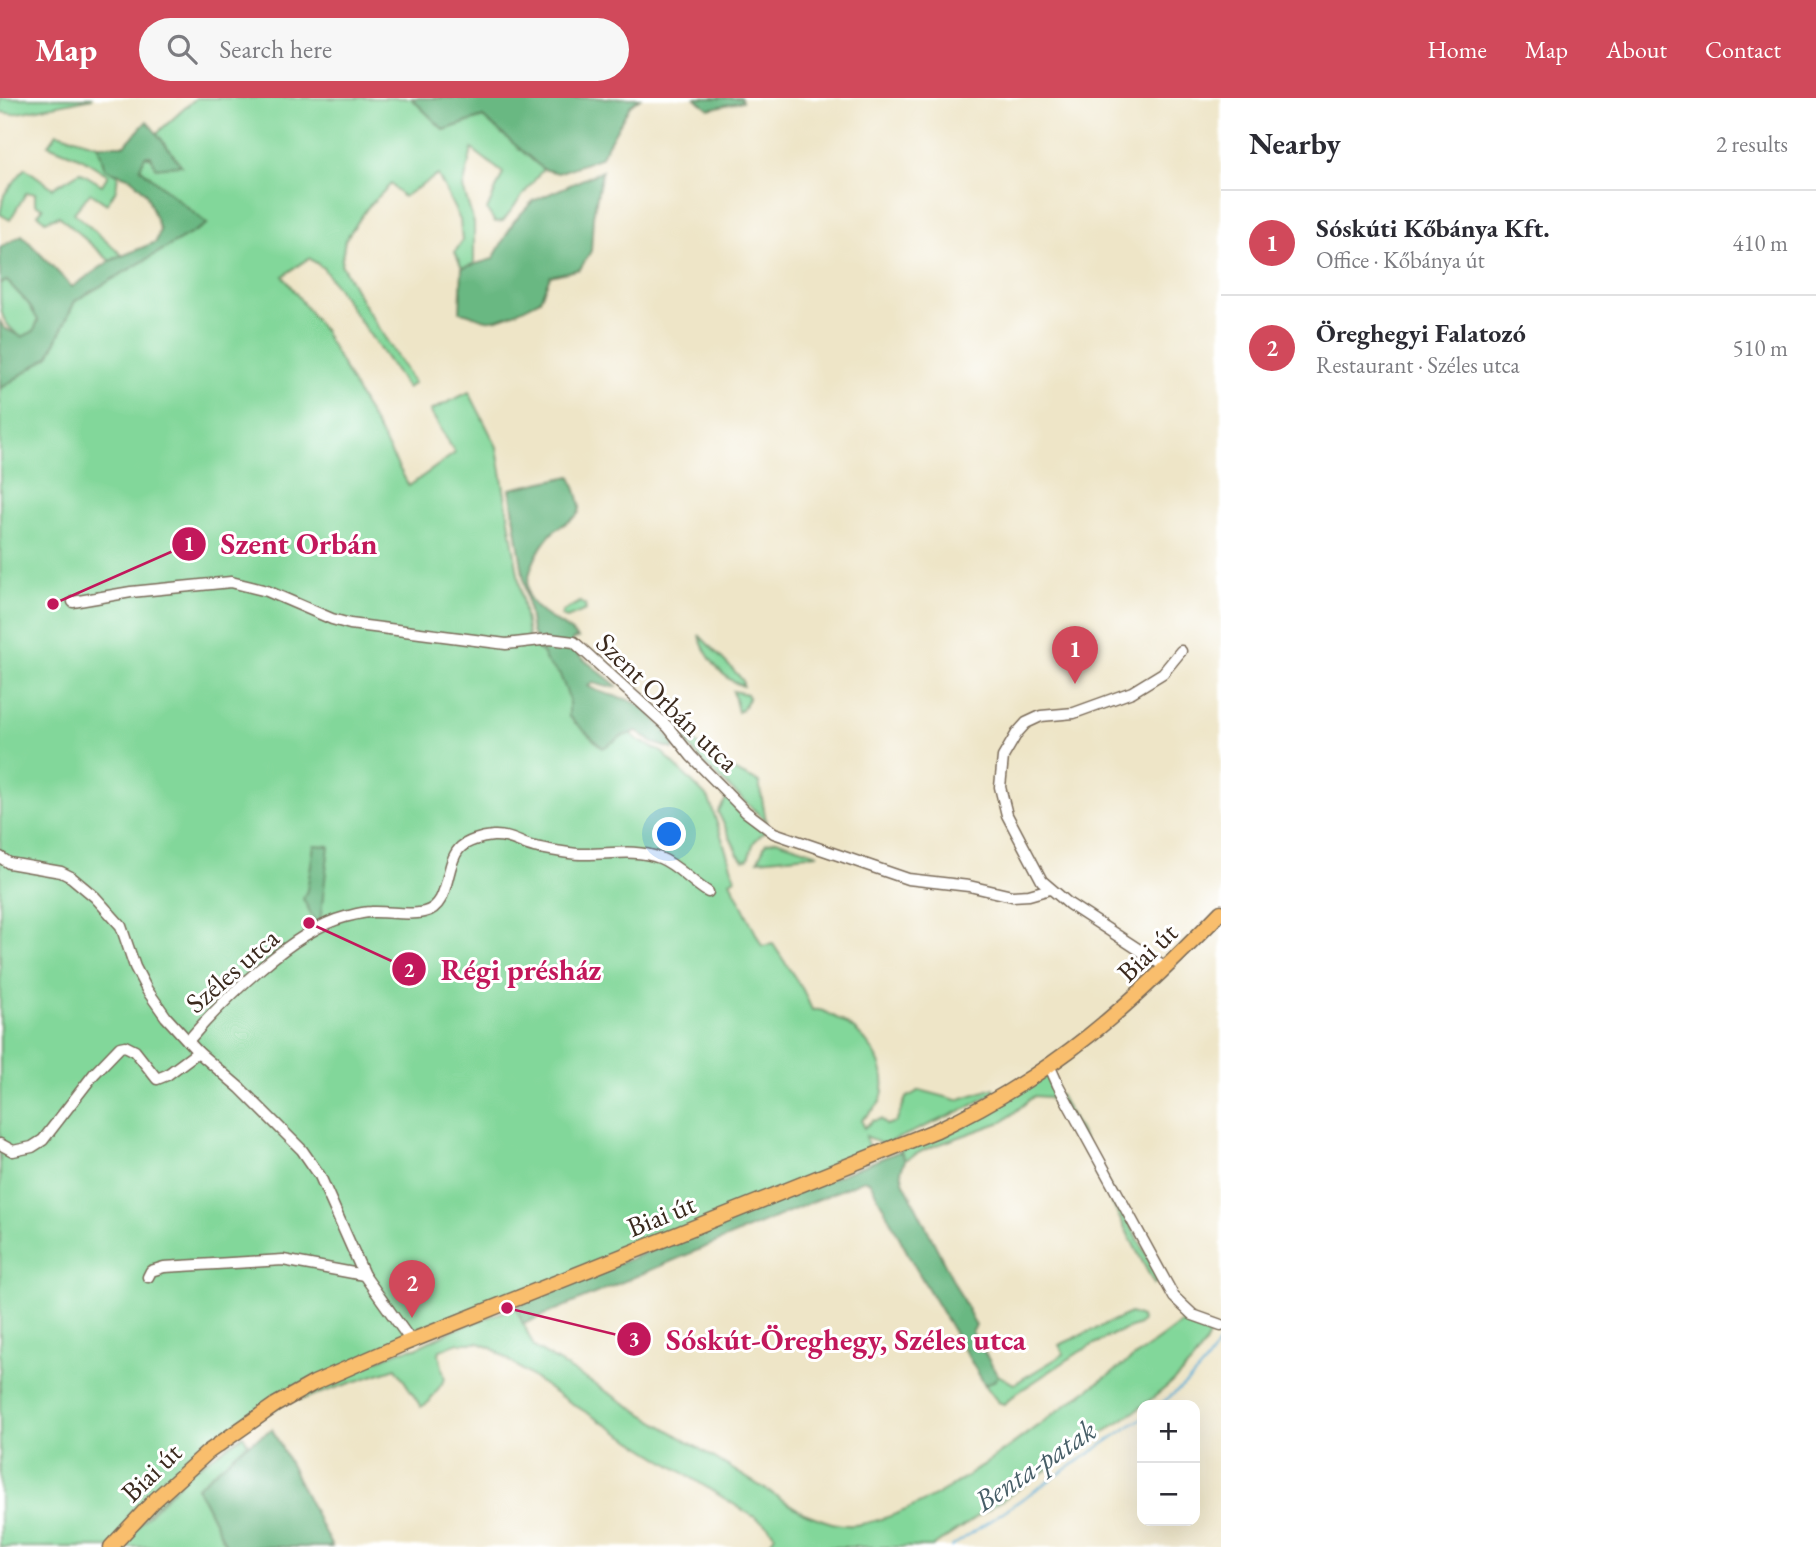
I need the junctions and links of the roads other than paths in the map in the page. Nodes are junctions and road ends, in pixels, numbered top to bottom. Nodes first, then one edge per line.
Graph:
1 (73, 602) dead end
2 (1181, 651) dead end
3 (0, 857) edge
4 (1050, 889) junction
5 (708, 891) dead end
6 (1221, 912) edge
7 (1167, 968) junction
8 (188, 1041) junction
9 (198, 1052) junction
10 (1049, 1067) junction
11 (0, 1144) edge
12 (364, 1275) junction
13 (148, 1277) dead end
14 (1221, 1325) edge
15 (411, 1341) junction
16 (111, 1547) edge

1 - 4 street, Szent Orbán utca
2 - 4 street
3 - 8 street, Széles utca
4 - 7 street
5 - 8 street, Széles utca
6 - 7 main road, Biai út
7 - 10 main road, Biai út
8 - 9 street, Széles utca
9 - 11 street
9 - 12 street, Széles utca
10 - 14 street
10 - 15 main road, Biai út
12 - 13 street
12 - 15 street, Széles utca
15 - 16 main road, Biai út

